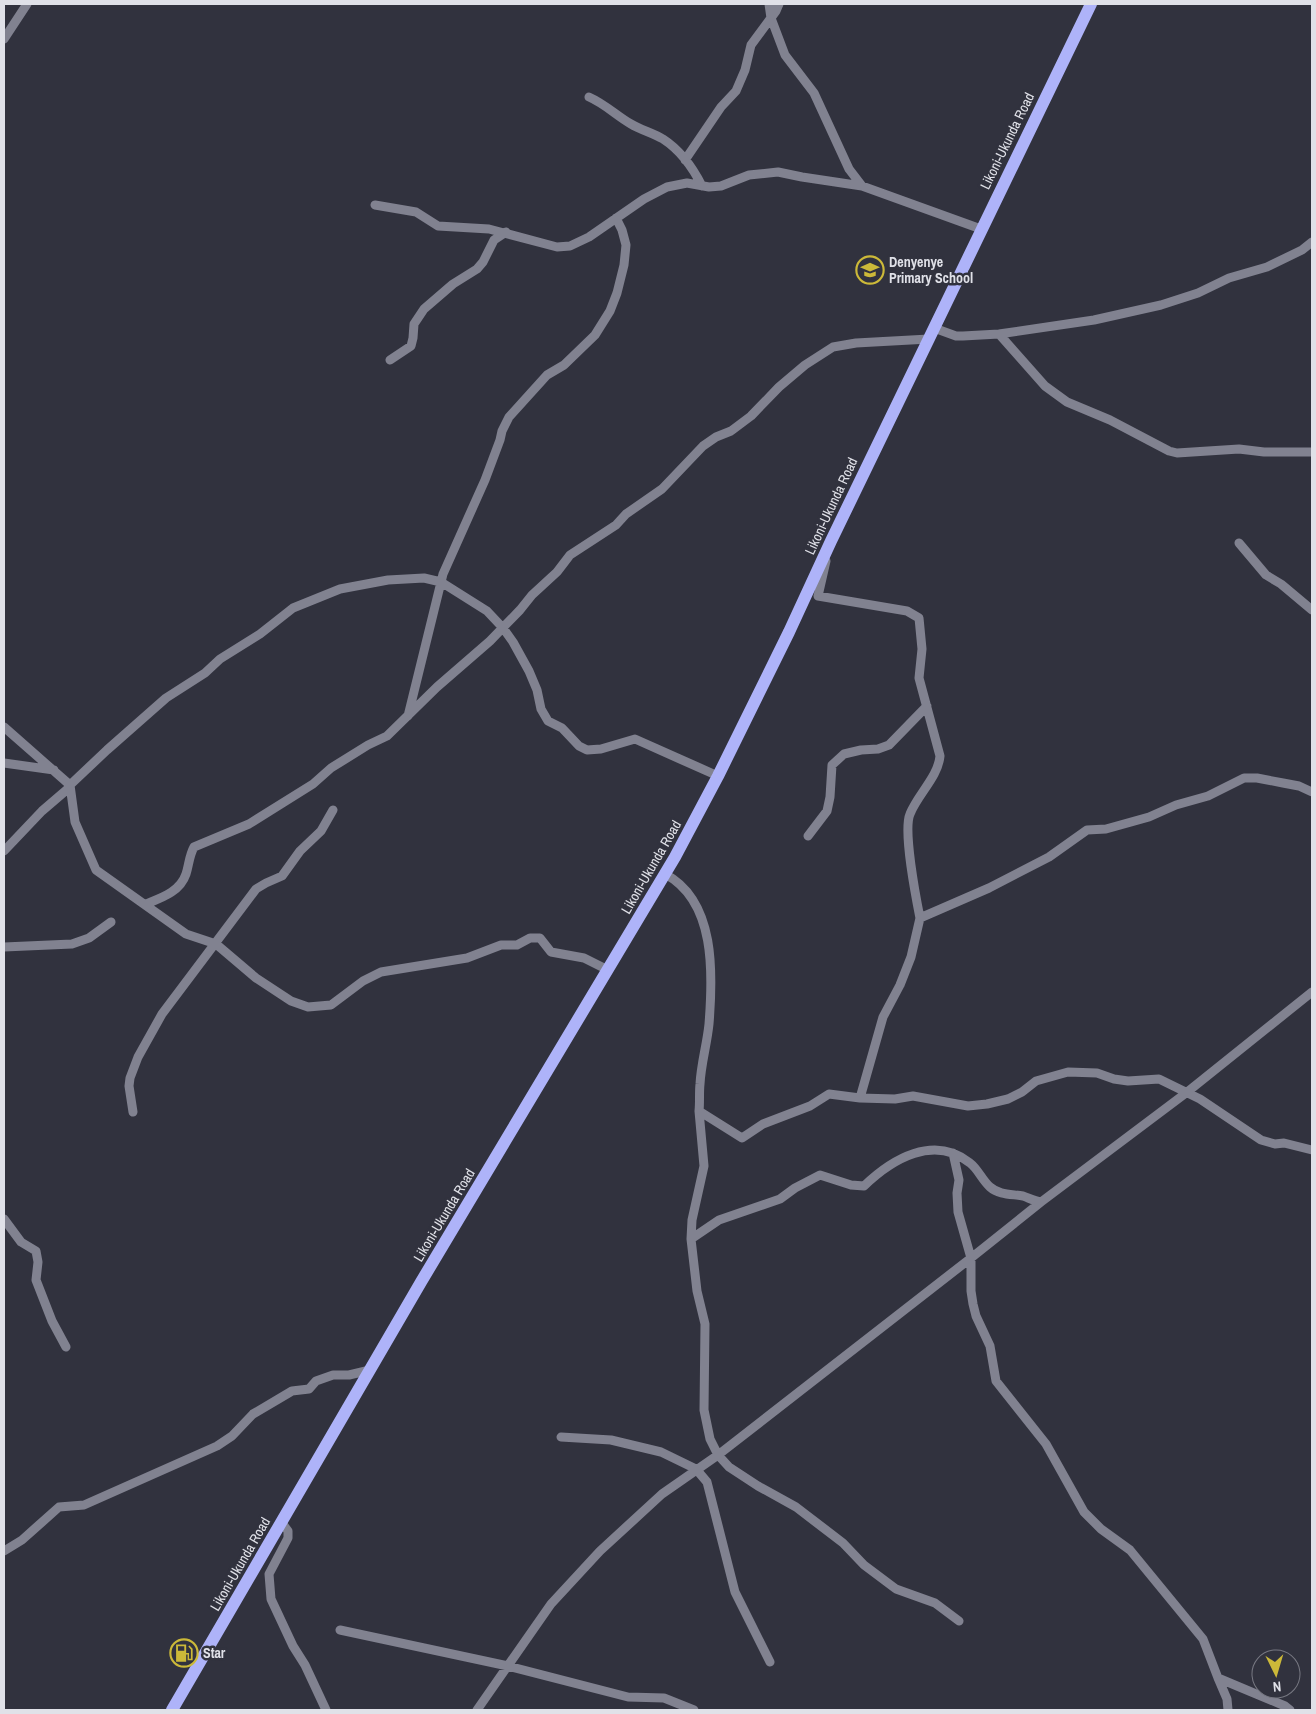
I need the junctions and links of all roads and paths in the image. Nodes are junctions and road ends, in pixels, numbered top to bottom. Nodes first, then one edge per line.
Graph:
1 (27, 4) edge
2 (769, 4) edge
3 (779, 4) edge
4 (1090, 4) edge
5 (771, 18) junction
6 (4, 39) edge
7 (589, 97) dead end
8 (685, 160) junction
9 (702, 186) junction
10 (862, 186) junction
11 (375, 205) dead end
12 (616, 218) junction
13 (981, 229) junction
14 (506, 232) junction
15 (1312, 242) edge
16 (932, 334) junction
17 (999, 334) junction
18 (390, 360) dead end
19 (1312, 452) edge
20 (831, 540) junction
21 (1239, 543) dead end
22 (441, 582) junction
23 (1312, 610) edge
24 (503, 628) junction
25 (926, 706) junction
26 (408, 716) junction
27 (4, 727) edge
28 (4, 763) edge
29 (54, 770) junction
30 (718, 776) junction
31 (70, 786) junction
32 (1312, 792) edge
33 (333, 810) dead end
34 (808, 836) dead end
35 (4, 851) edge
36 (665, 874) junction
37 (146, 904) junction
38 (920, 918) junction
39 (111, 922) dead end
40 (216, 944) junction
41 (4, 947) edge
42 (608, 970) junction
43 (1312, 992) edge
44 (1186, 1093) junction
45 (860, 1098) junction
46 (699, 1111) junction
47 (133, 1112) dead end
48 (1312, 1150) edge
49 (953, 1153) junction
50 (1041, 1202) junction
51 (4, 1219) edge
52 (692, 1239) junction
53 (972, 1258) junction
54 (66, 1347) dead end
55 (370, 1370) junction
56 (561, 1437) dead end
57 (718, 1455) junction
58 (696, 1469) junction
59 (282, 1522) junction
60 (4, 1551) edge
61 (959, 1621) dead end
62 (340, 1630) dead end
63 (770, 1662) dead end
64 (508, 1666) junction
65 (1218, 1678) junction
66 (172, 1710) edge
67 (326, 1710) edge
68 (477, 1710) edge
69 (694, 1710) edge
70 (1228, 1710) edge
71 (1290, 1710) edge

1 - 6 street
2 - 5 street
3 - 5 street
4 - 13 highway, Likoni-Ukunda Road
5 - 8 street
5 - 10 street
7 - 8 street
8 - 9 street
9 - 10 street
9 - 12 street
10 - 13 street
11 - 14 street
12 - 14 street
12 - 22 street
13 - 16 highway, Likoni-Ukunda Road
14 - 18 street
15 - 17 street
16 - 17 street
16 - 20 highway, Likoni-Ukunda Road
16 - 24 street
17 - 19 street
20 - 25 street
20 - 30 highway, Likoni-Ukunda Road
21 - 23 street
22 - 24 street
22 - 26 street
22 - 31 street
24 - 26 street
24 - 30 street
25 - 34 street
25 - 38 street
26 - 37 street
27 - 29 street
28 - 29 street
29 - 31 street
30 - 36 highway, Likoni-Ukunda Road
31 - 35 street
31 - 37 street
32 - 38 street
33 - 40 street
36 - 42 highway, Likoni-Ukunda Road
36 - 46 street
37 - 40 street
38 - 45 street
39 - 41 street
40 - 42 street
40 - 47 street
42 - 55 highway, Likoni-Ukunda Road
43 - 44 street
44 - 45 street
44 - 48 street
44 - 50 street
45 - 46 street
46 - 52 street
49 - 50 street
49 - 52 street
49 - 53 street
50 - 53 street
51 - 54 street
52 - 57 street
53 - 57 street
53 - 65 street
55 - 59 highway, Likoni-Ukunda Road
55 - 60 street
56 - 58 street
57 - 58 street
57 - 61 street
58 - 63 street
58 - 64 street
59 - 66 highway, Likoni-Ukunda Road
59 - 67 street
62 - 64 street
64 - 68 street
64 - 69 street
65 - 70 street
65 - 71 street

